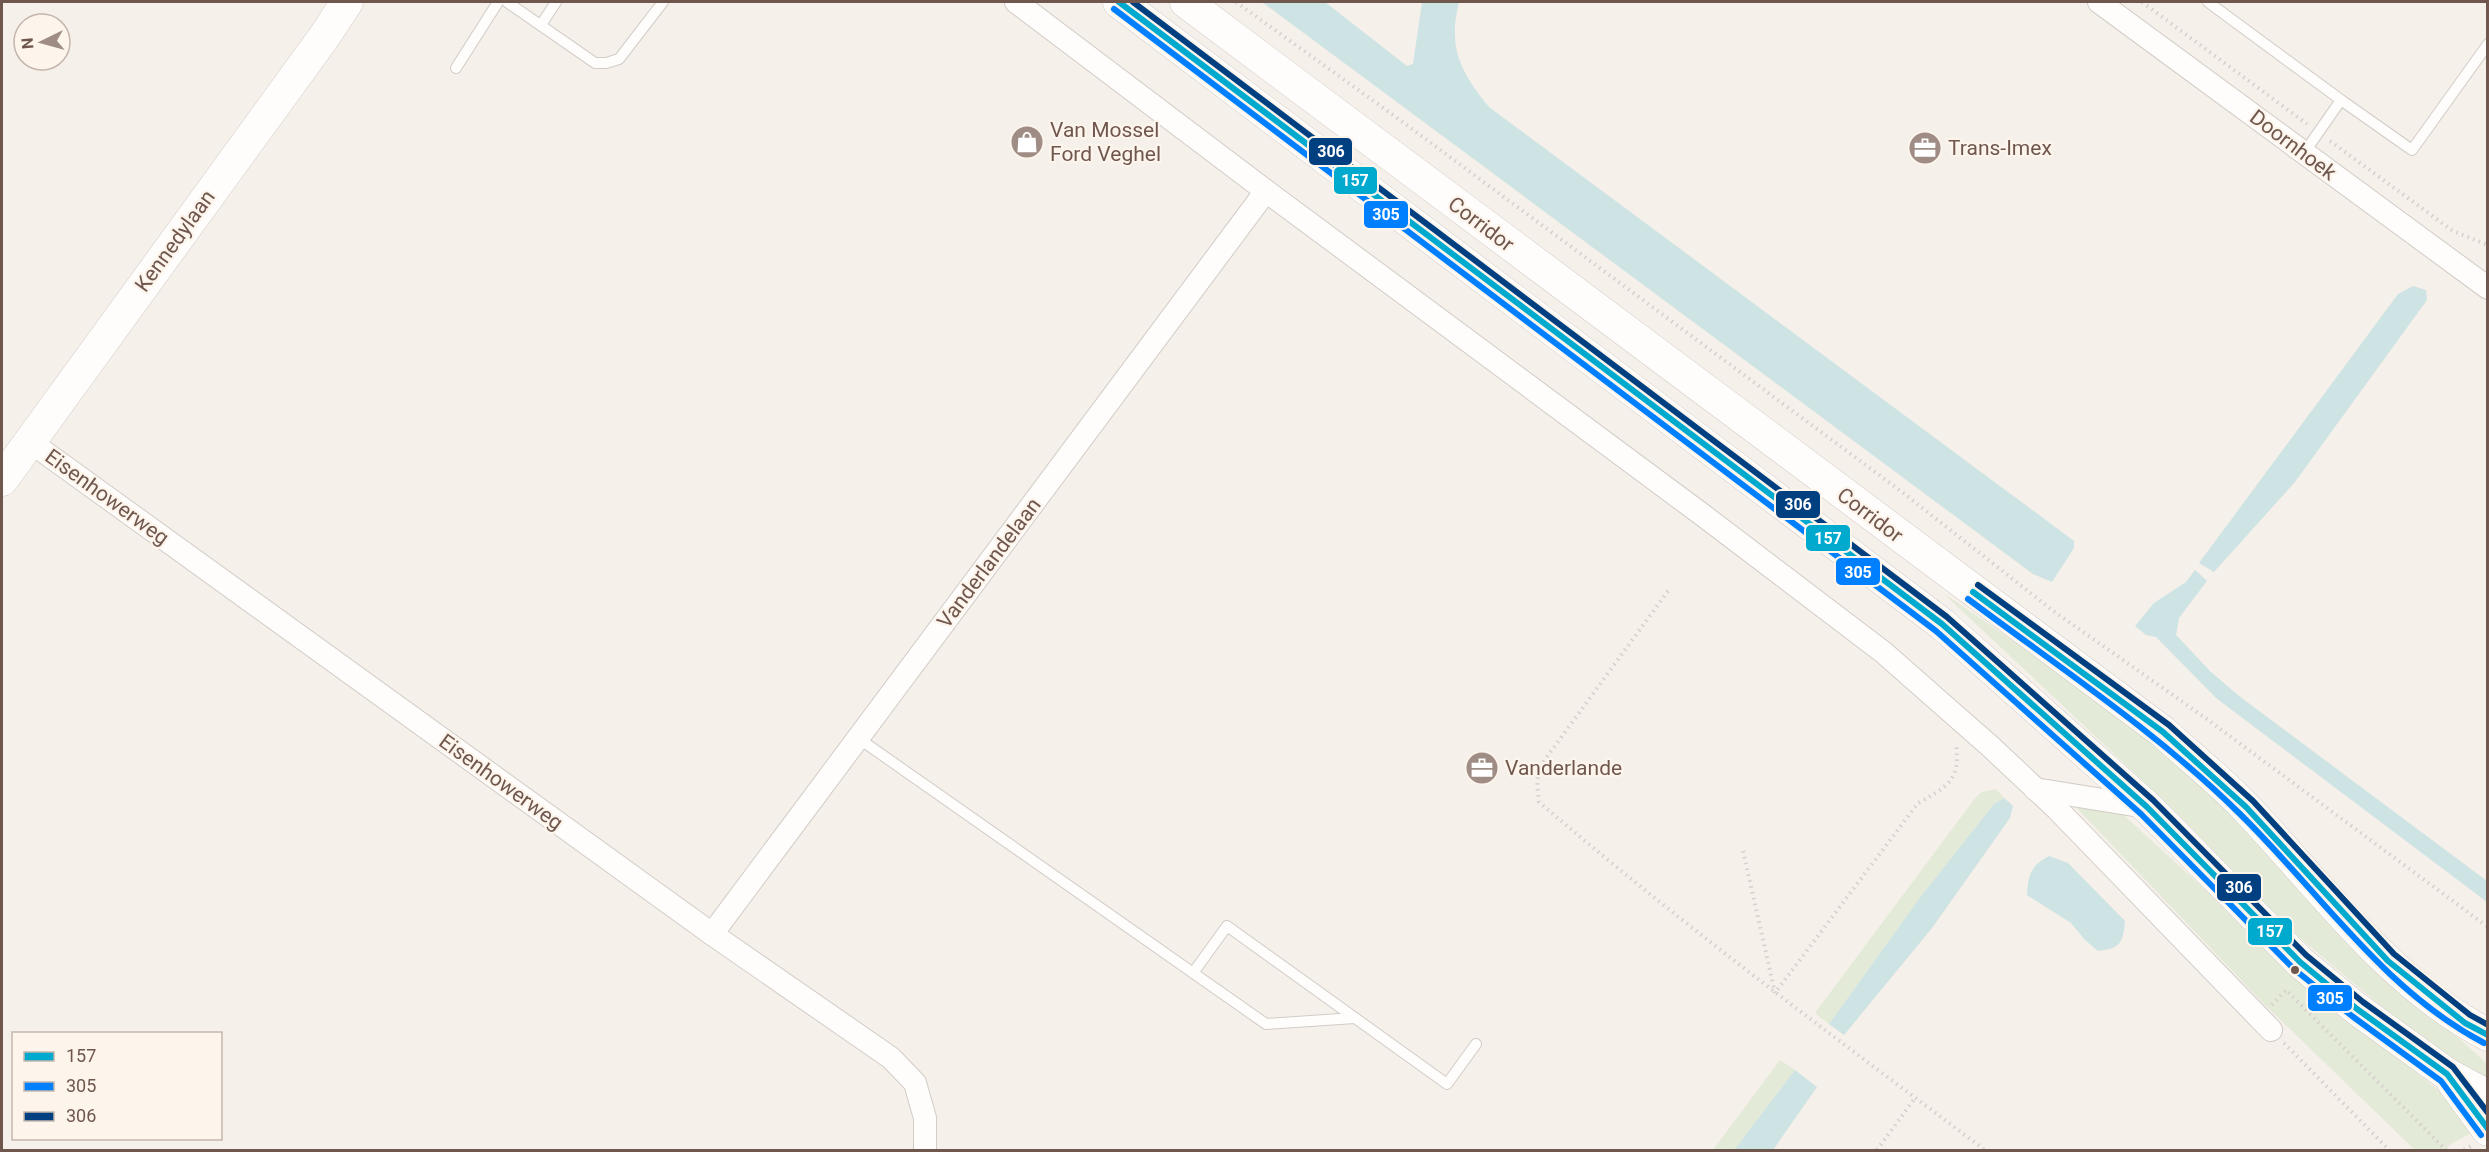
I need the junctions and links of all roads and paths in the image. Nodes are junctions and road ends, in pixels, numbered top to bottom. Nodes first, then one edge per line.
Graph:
1 (347, 2) edge
2 (498, 2) edge
3 (507, 2) edge
4 (556, 2) edge
5 (663, 2) edge
6 (1016, 2) edge
7 (1119, 2) edge
8 (1185, 2) edge
9 (1236, 2) edge
10 (2099, 2) edge
11 (2208, 2) edge
12 (540, 25) junction
13 (2487, 44) edge
14 (456, 68) dead end
15 (2341, 100) junction
16 (2304, 153) junction
17 (1266, 191) junction
18 (2487, 288) edge
19 (29, 441) junction
20 (2, 480) edge
21 (1668, 591) dead end
22 (1952, 736) dead end
23 (858, 738) junction
24 (2035, 789) junction
25 (2146, 807) junction
26 (1743, 851) dead end
27 (2487, 927) edge
28 (712, 934) junction
29 (1193, 973) junction
30 (1774, 993) junction
31 (1355, 1018) junction
32 (2265, 1024) junction
33 (2476, 1029) edge
34 (1476, 1044) dead end
35 (2487, 1052) edge
36 (2447, 1074) junction
37 (2487, 1096) edge
38 (1916, 1098) junction
39 (2487, 1130) edge
40 (925, 1150) edge
41 (1877, 1150) edge
42 (1985, 1150) edge
43 (2389, 1150) edge
44 (2446, 1150) edge

1 - 19 main road, Kennedylaan
2 - 14 lane
3 - 12 lane
4 - 12 lane
5 - 12 lane
6 - 17 street
7 - 25 main road, Corridor
8 - 33 main road, Corridor
9 - 27 path, Corridor
10 - 16 street, Doornhoek
11 - 15 lane
13 - 15 lane
15 - 16 lane
16 - 18 street, Doornhoek
17 - 23 street, Vanderlandelaan
17 - 24 street
19 - 20 main road, Kennedylaan
19 - 28 street, Eisenhowerweg
21 - 30 path
22 - 30 path
23 - 28 street, Vanderlandelaan
23 - 29 lane
24 - 25 street
24 - 32 street
25 - 36 main road, Corridor
26 - 30 path
28 - 40 street, Eisenhowerweg
29 - 31 lane
29 - 31 lane
30 - 38 path
31 - 34 lane
32 - 43 path
32 - 44 path
33 - 35 main road, Corridor
36 - 37 main road, Corridor
36 - 39 main road
38 - 41 path
38 - 42 path

